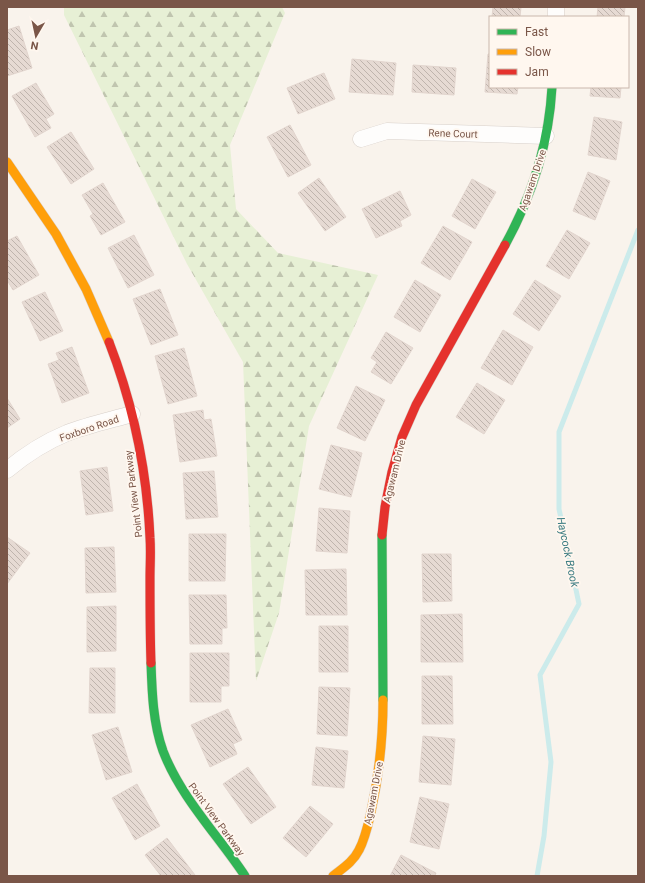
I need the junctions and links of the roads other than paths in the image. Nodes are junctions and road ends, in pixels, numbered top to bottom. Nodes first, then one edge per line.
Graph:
1 (552, 88) edge
2 (546, 136) junction
3 (361, 139) dead end
4 (7, 162) edge
5 (132, 414) junction
6 (7, 470) edge
7 (245, 876) edge
8 (333, 876) edge

1 - 2 street, Agawam Drive
2 - 3 street, Rene Court
2 - 8 street, Agawam Drive
4 - 5 street, Point View Parkway
5 - 6 street, Foxboro Road
5 - 7 street, Point View Parkway

